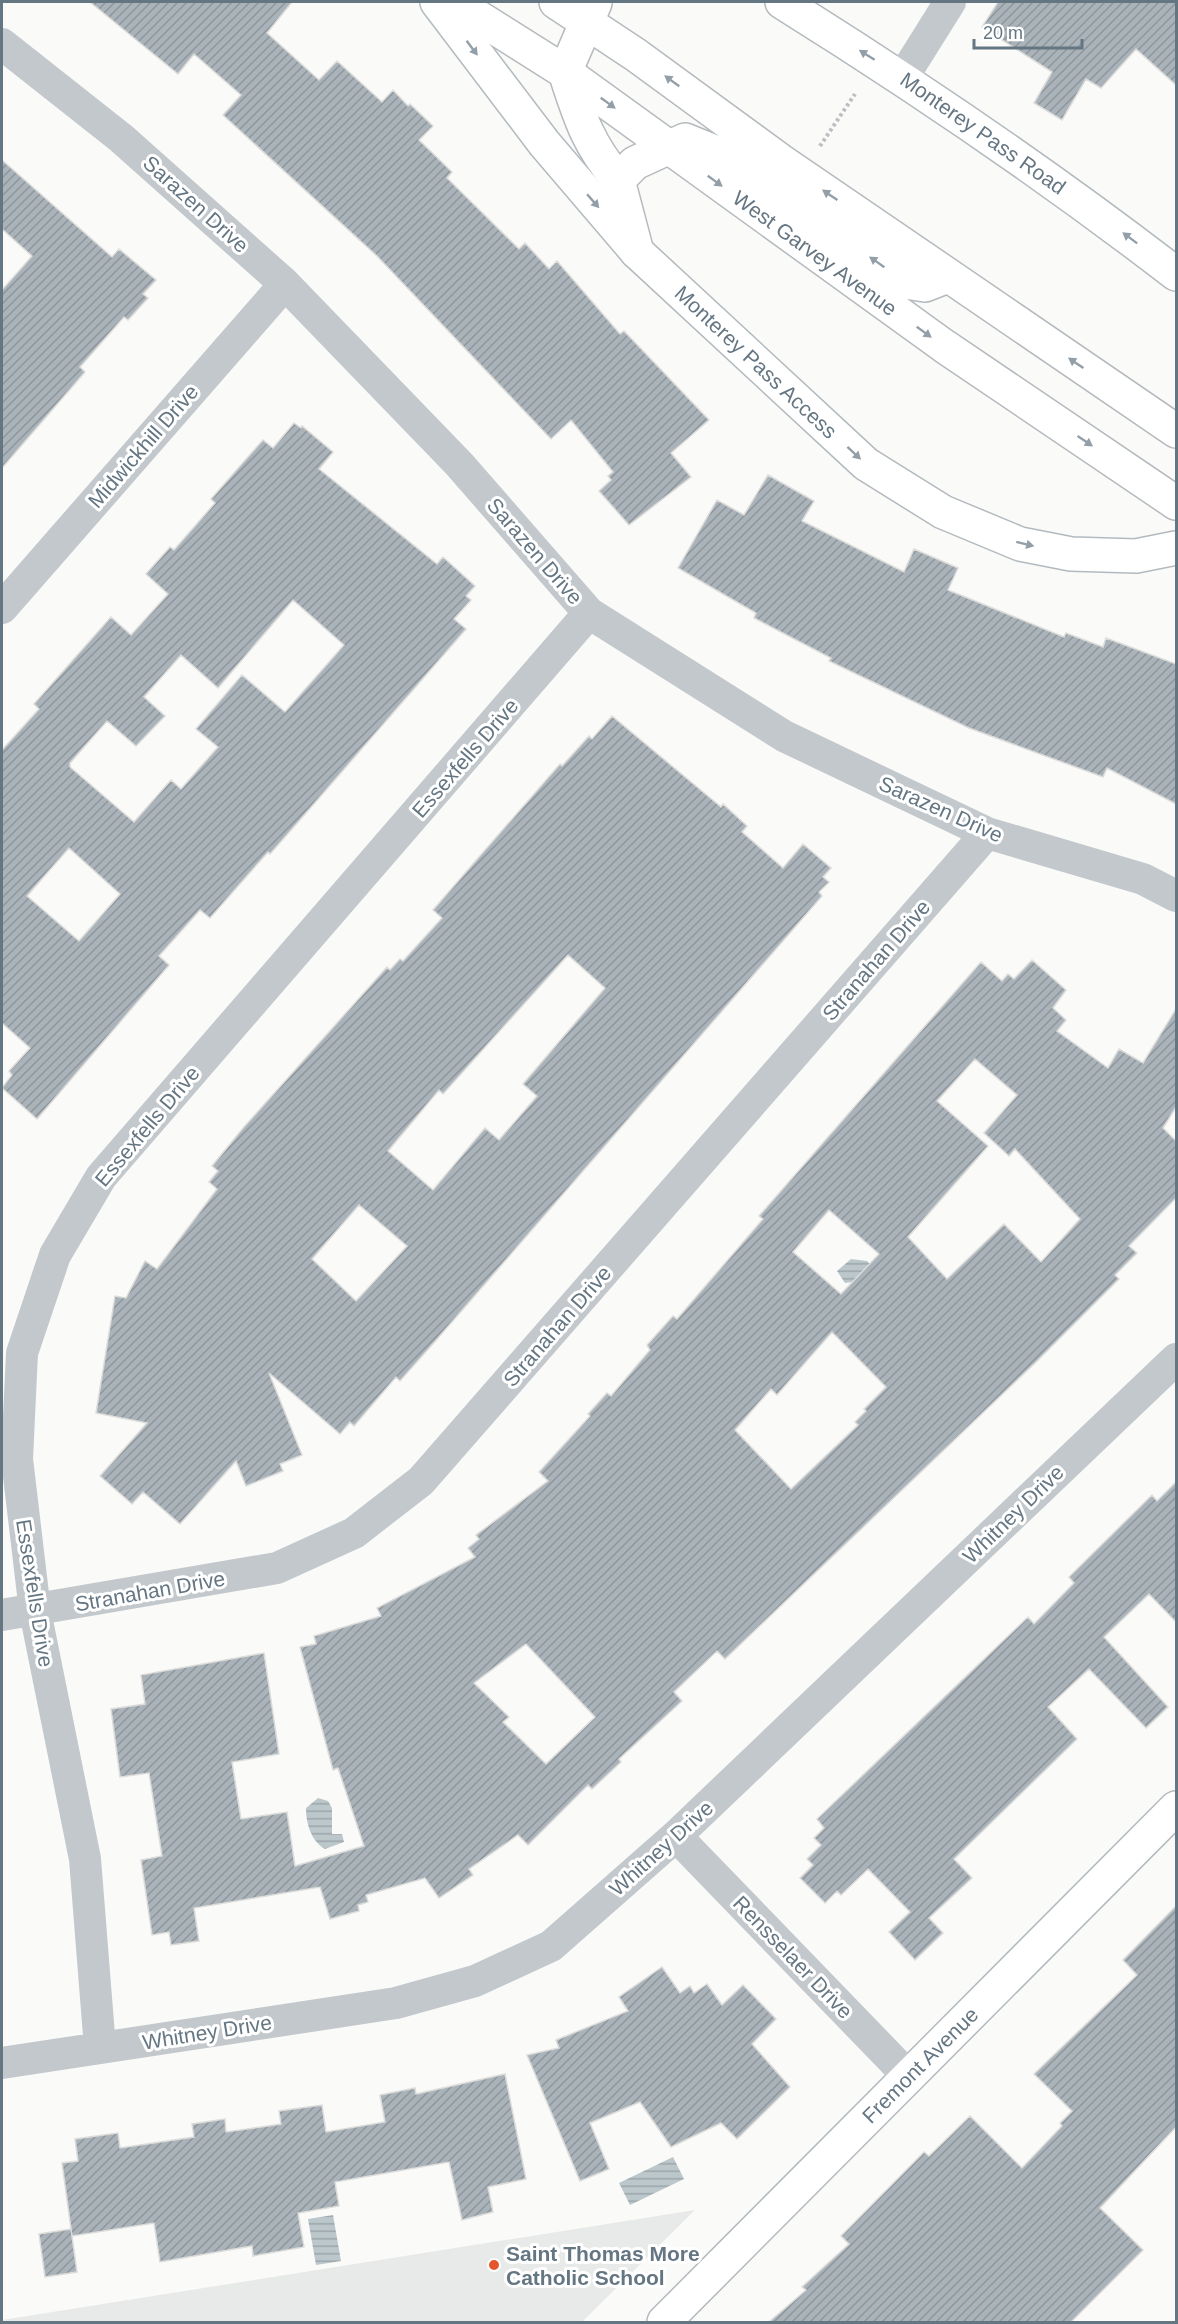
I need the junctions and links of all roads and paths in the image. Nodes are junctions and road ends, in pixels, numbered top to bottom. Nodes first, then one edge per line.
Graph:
1 (437, 2) edge
2 (454, 2) edge
3 (556, 2) edge
4 (782, 2) edge
5 (950, 2) edge
6 (592, 12) edge
7 (2, 44) edge
8 (565, 72) junction
9 (903, 77) junction
10 (855, 94) dead end
11 (668, 147) junction
12 (819, 148) dead end
13 (618, 180) junction
14 (637, 252) junction
15 (1176, 274) edge
16 (948, 276) junction
17 (285, 284) junction
18 (1176, 431) edge
19 (1176, 503) edge
20 (1176, 548) edge
21 (2, 609) edge
22 (589, 613) junction
23 (987, 833) junction
24 (1176, 896) edge
25 (1176, 1359) edge
26 (34, 1611) junction
27 (2, 1615) edge
28 (1176, 1808) edge
29 (676, 1836) junction
30 (100, 2048) junction
31 (2, 2064) edge
32 (909, 2077) junction
33 (664, 2322) edge

1 -> 14 main road, Monterey Pass Access
2 - 8 main road, West Garvey Avenue
3 - 6 main road
9 -> 4 main road, Monterey Pass Road
5 - 9 street
6 - 8 main road
16 -> 6 main road
7 - 17 street, Sarazen Drive
8 -> 11 main road, West Garvey Avenue
8 - 13 main road
15 -> 9 main road, Monterey Pass Road
10 - 12 path
11 - 13 main road
16 -> 11 main road
11 -> 19 main road, West Garvey Avenue
13 - 14 main road
14 -> 20 main road, Monterey Pass Access
18 -> 16 main road
17 - 21 street, Midwickhill Drive
17 - 22 street, Sarazen Drive
22 - 23 street, Sarazen Drive
22 - 26 street, Essexfells Drive
23 - 24 street, Sarazen Drive
23 - 26 street, Stranahan Drive
25 - 29 street, Whitney Drive
26 - 27 street, Stranahan Drive
26 - 30 street, Essexfells Drive
28 - 32 main road, Fremont Avenue
29 - 30 street, Whitney Drive
29 - 32 street, Rensselaer Drive
30 - 31 street, Whitney Drive
32 - 33 main road, Fremont Avenue

